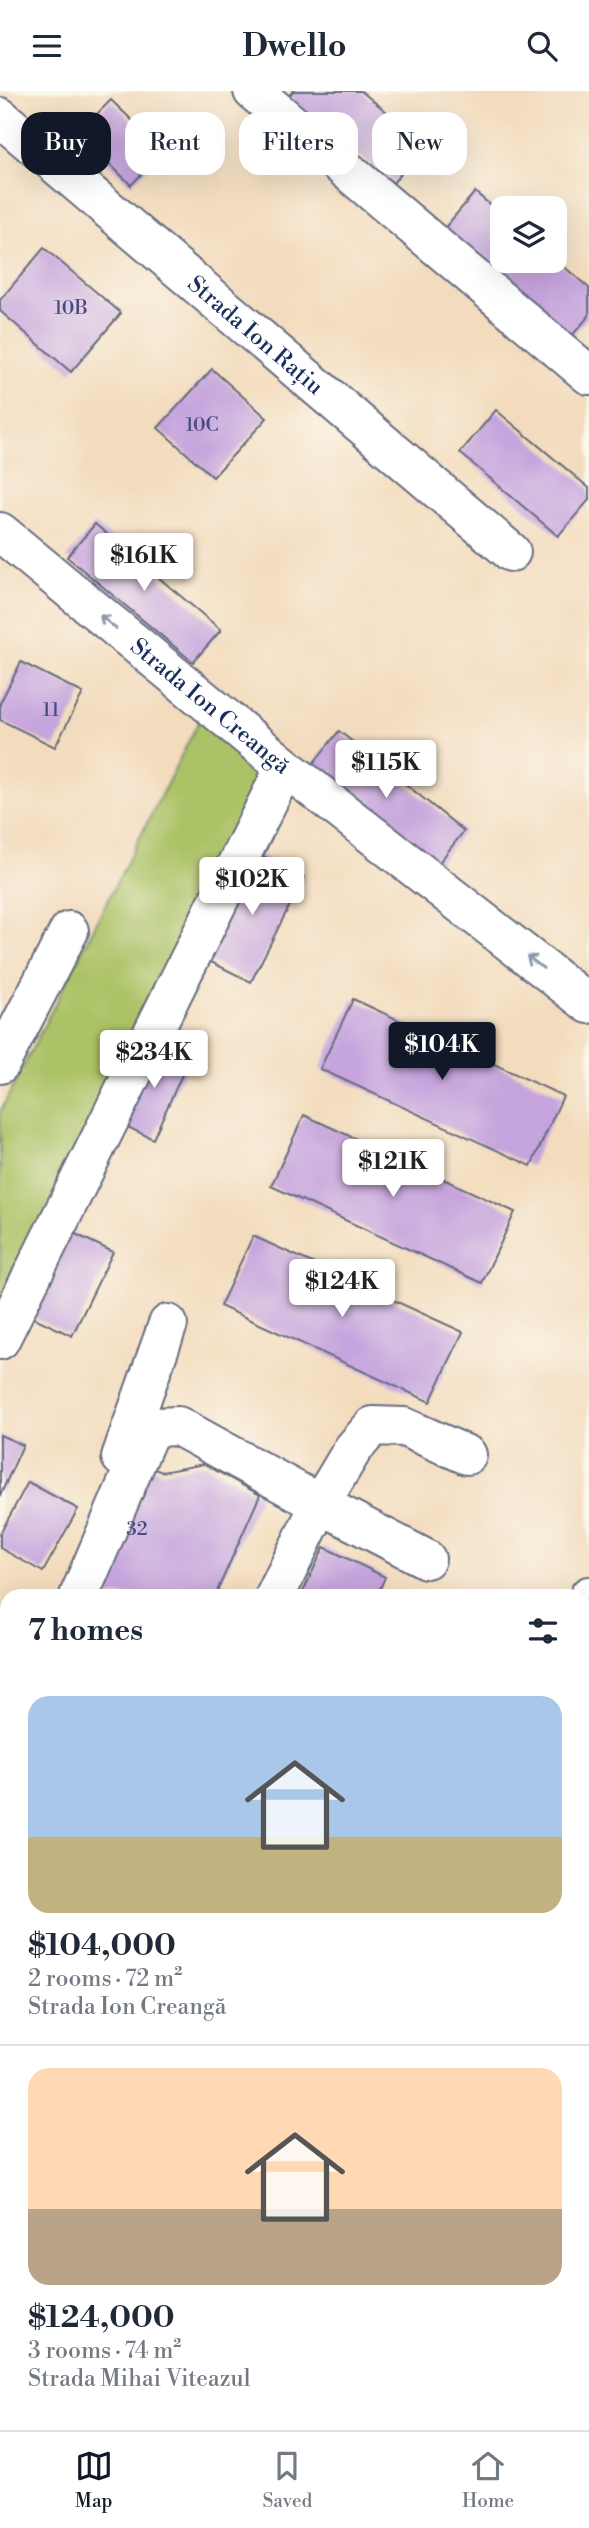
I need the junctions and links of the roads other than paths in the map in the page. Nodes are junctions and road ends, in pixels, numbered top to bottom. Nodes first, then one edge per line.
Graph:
1 (253, 91) edge
2 (0, 117) edge
3 (589, 375) edge
4 (0, 532) edge
5 (511, 552) dead end
6 (285, 767) junction
7 (69, 931) dead end
8 (589, 1004) edge
9 (0, 1064) edge
10 (168, 1324) dead end
11 (0, 1340) edge
12 (467, 1455) dead end
13 (320, 1504) junction
14 (426, 1559) dead end
15 (55, 1589) edge
16 (82, 1589) edge
17 (278, 1589) edge

1 - 3 street
2 - 5 street, Strada Ion Rațiu
6 -> 4 street, Strada Ion Creangă
8 -> 6 street, Strada Ion Creangă
6 - 11 street
7 - 9 street
10 - 15 street
12 - 13 street
13 - 14 street
13 - 16 street
13 - 17 street

